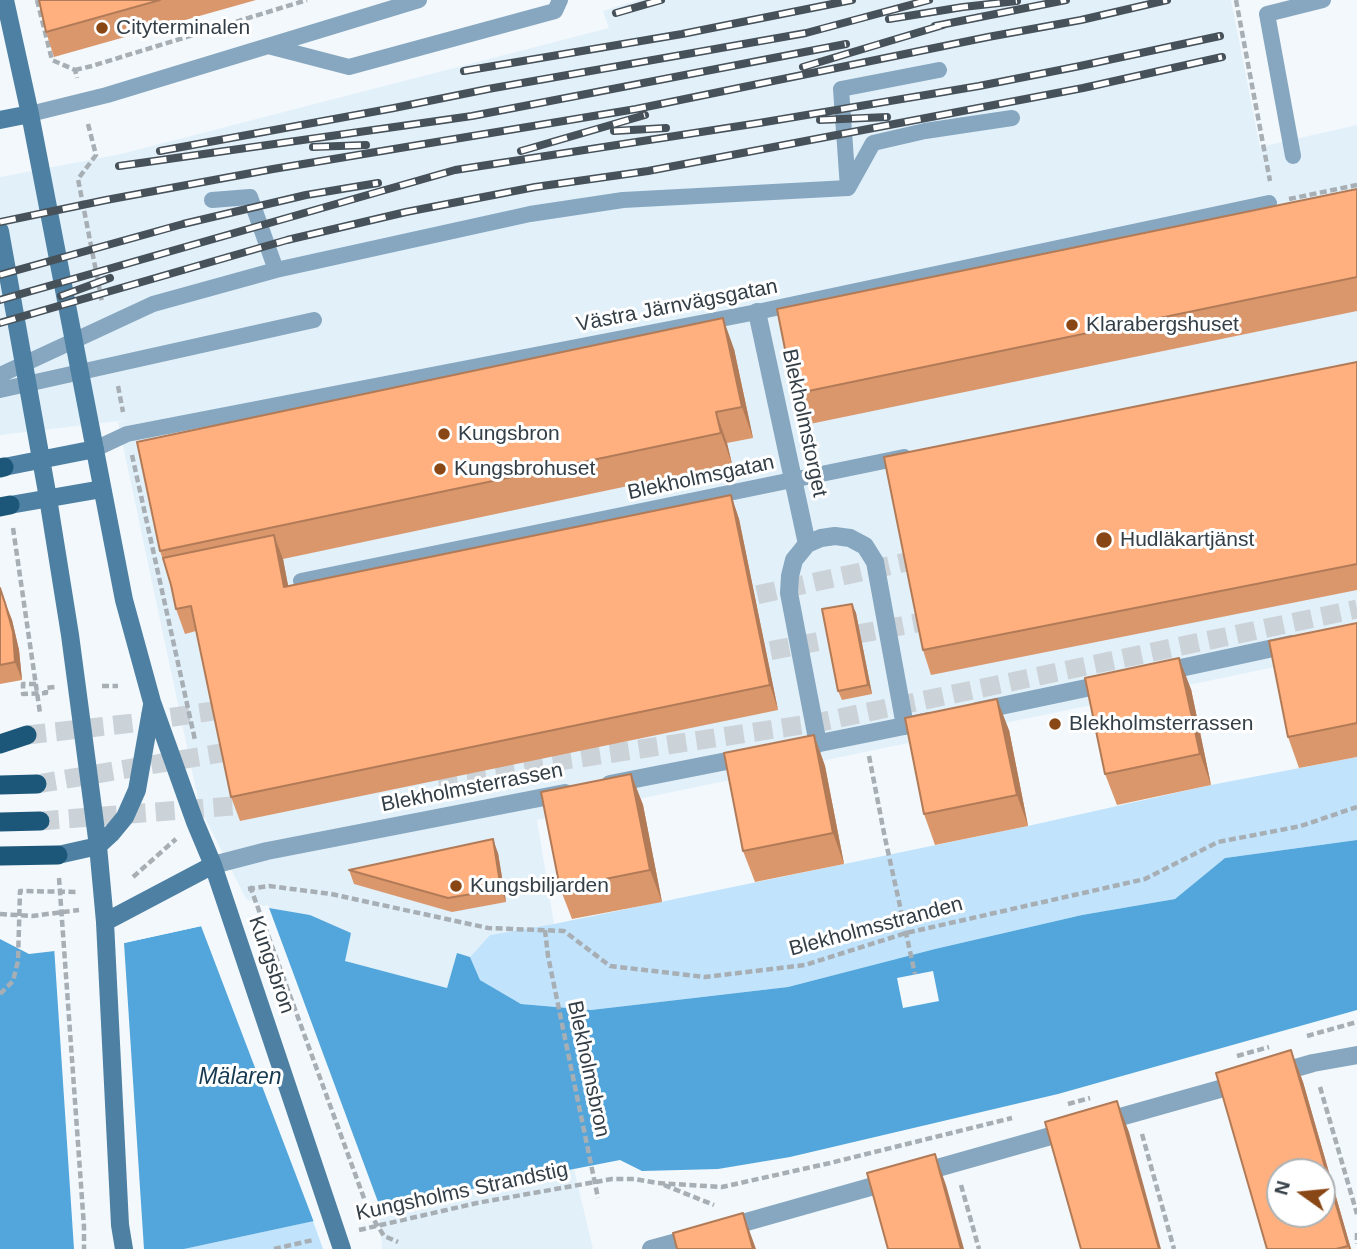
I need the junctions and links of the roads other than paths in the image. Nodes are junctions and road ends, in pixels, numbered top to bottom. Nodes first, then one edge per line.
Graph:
1 (5, 0) edge
2 (419, 0) edge
3 (560, 0) edge
4 (1322, 0) edge
5 (268, 46) junction
6 (939, 70) dead end
7 (30, 114) junction
8 (1012, 118) dead end
9 (0, 120) edge
10 (1293, 156) dead end
11 (848, 188) junction
12 (212, 200) dead end
13 (1272, 203) road end
14 (0, 230) edge
15 (276, 270) junction
16 (757, 312) junction
17 (314, 320) dead end
18 (0, 375) edge
19 (0, 390) edge
20 (95, 450) junction
21 (920, 454) edge
22 (41, 460) junction
23 (2, 468) edge
24 (102, 489) junction
25 (48, 498) junction
26 (5, 506) edge
27 (807, 544) junction
28 (301, 581) edge
29 (1311, 640) edge
30 (152, 702) junction
31 (905, 726) junction
32 (0, 729) edge
33 (0, 744) edge
34 (818, 744) junction
35 (37, 784) tunnel mouth
36 (0, 785) edge
37 (40, 821) tunnel mouth
38 (0, 822) edge
39 (98, 846) junction
40 (58, 855) joint
41 (0, 856) edge
42 (213, 865) junction
43 (105, 922) junction
44 (1357, 1055) edge
45 (342, 1248) edge
46 (124, 1249) edge
47 (651, 1249) edge

1 - 7 main road, Kungsbron
2 - 5 lane
3 - 5 lane
4 - 10 lane
5 - 7 lane
6 - 11 lane
7 - 9 main road
7 - 20 main road, Kungsbron
8 - 11 lane
11 - 15 lane
12 - 15 lane
13 - 16 lane, Västra Järnvägsgatan
14 - 22 main road
15 - 18 lane
16 - 20 lane, Västra Järnvägsgatan
16 - 27 street, Blekholmstorget
17 - 19 lane
20 - 22 main road
20 - 24 main road, Kungsbron
21 - 28 lane, Blekholmsgatan
22 - 23 main road
22 - 25 main road
24 - 25 main road
24 - 30 main road, Kungsbron
25 - 26 main road
25 - 39 main road
27 - 31 street
27 - 34 street
29 - 31 street, Blekholmsterrassen
30 - 39 main road
30 - 42 main road, Kungsbron
31 - 34 street, Blekholmsterrassen
32 - 33 highway
34 - 42 street, Blekholmsterrassen
35 - 36 highway
37 - 38 highway
39 - 40 main road
39 - 43 main road
40 - 41 highway
42 - 43 main road
42 - 45 main road, Kungsbron
43 - 46 main road
44 - 47 street

